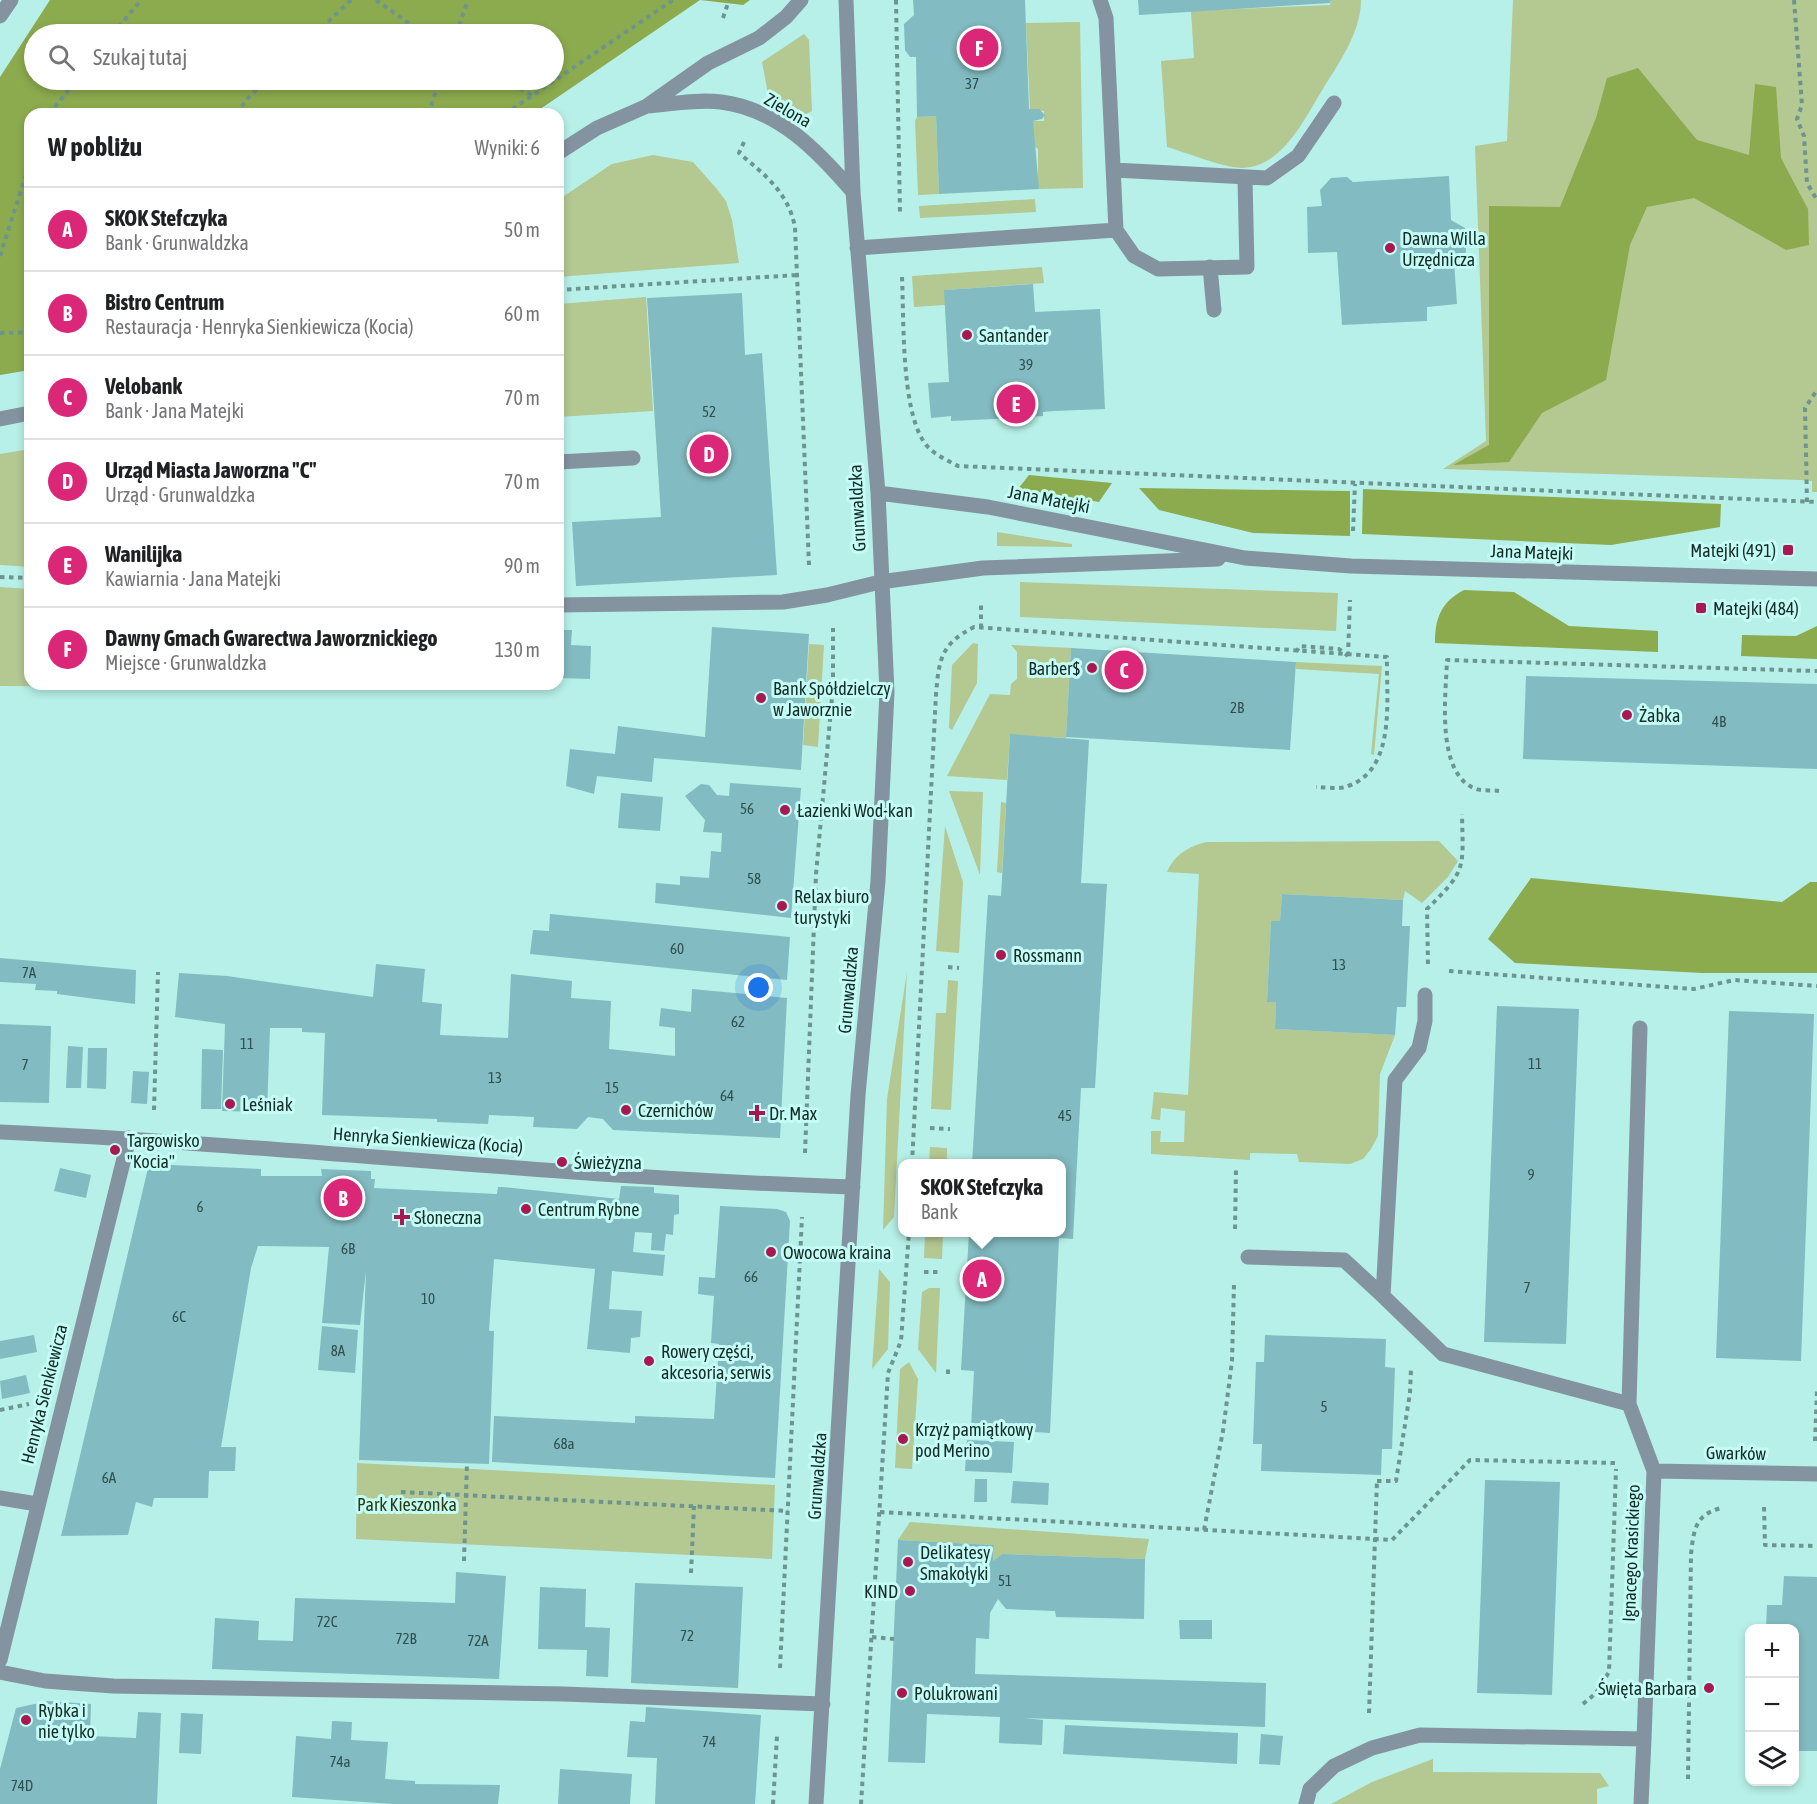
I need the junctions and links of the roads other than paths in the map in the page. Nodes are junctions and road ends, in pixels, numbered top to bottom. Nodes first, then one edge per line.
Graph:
1 (10, 0) edge
2 (801, 0) edge
3 (846, 0) edge
4 (1101, 0) edge
5 (0, 16) edge
6 (1334, 103) dead end
7 (647, 106) junction
8 (564, 149) edge
9 (1114, 170) junction
10 (1245, 179) junction
11 (853, 192) junction
12 (1116, 230) junction
13 (857, 248) junction
14 (1210, 267) junction
15 (1214, 310) dead end
16 (24, 414) edge
17 (0, 420) edge
18 (633, 458) dead end
19 (564, 462) edge
20 (878, 493) junction
21 (1245, 558) junction
22 (1817, 579) edge
23 (880, 582) junction
24 (564, 605) edge
25 (1425, 995) dead end
26 (1640, 1028) dead end
27 (0, 1132) edge
28 (129, 1138) junction
29 (853, 1187) junction
30 (1248, 1257) dead end
31 (1383, 1296) junction
32 (1629, 1404) junction
33 (1654, 1471) junction
34 (1817, 1474) edge
35 (0, 1498) edge
36 (37, 1504) junction
37 (0, 1660) edge
38 (0, 1672) edge
39 (823, 1704) junction
40 (1644, 1739) junction
41 (816, 1804) edge
42 (1306, 1804) edge
43 (1641, 1804) edge

1 - 5 street
2 - 7 street, Zielona
3 - 11 street, Grunwaldzka
4 - 9 street
6 - 10 street
7 - 8 street, Zielona
7 - 11 street, Zielona
9 - 10 street
9 - 12 street
10 - 14 street
11 - 13 street, Grunwaldzka
12 - 13 street
12 - 14 street
13 - 20 street, Grunwaldzka
14 - 15 street
16 - 17 street
18 - 19 street
20 - 21 street, Jana Matejki
20 - 23 street, Grunwaldzka
21 - 22 street, Jana Matejki
21 - 23 street, Jana Matejki
23 - 24 street, Jana Matejki
23 - 29 street, Grunwaldzka
25 - 31 street
26 - 32 street, Ignacego Krasickiego
27 - 28 street, Henryka Sienkiewicza (Kocia)
28 - 29 street, Henryka Sienkiewicza (Kocia)
28 - 36 street, Henryka Sienkiewicza
29 - 39 street, Grunwaldzka
30 - 31 street
31 - 32 street
32 - 33 street, Ignacego Krasickiego
33 - 34 street, Gwarków
33 - 40 street, Ignacego Krasickiego
35 - 36 street
36 - 37 street, Henryka Sienkiewicza
38 - 39 street
39 - 41 street, Grunwaldzka
40 - 42 street
40 - 43 street, Ignacego Krasickiego

